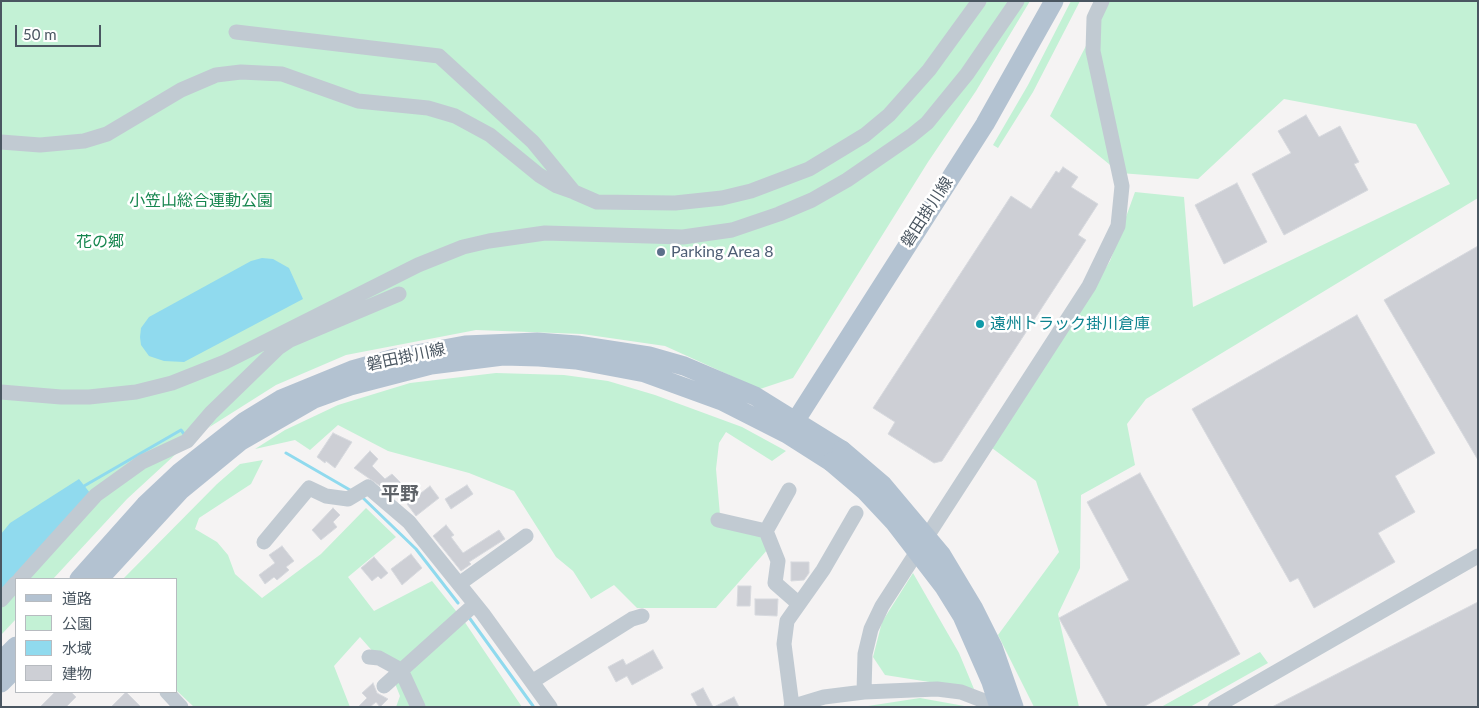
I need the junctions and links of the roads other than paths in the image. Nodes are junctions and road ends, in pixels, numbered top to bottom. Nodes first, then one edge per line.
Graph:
1 (979, 1) edge
2 (1017, 1) edge
3 (1054, 1) edge
4 (1102, 1) edge
5 (236, 32) dead end
6 (1, 142) edge
7 (574, 192) junction
8 (399, 294) dead end
9 (1, 392) edge
10 (791, 427) junction
11 (836, 456) junction
12 (789, 490) dead end
13 (856, 513) dead end
14 (718, 520) dead end
15 (766, 531) junction
16 (526, 536) dead end
17 (264, 542) dead end
18 (1478, 556) edge
19 (21, 578) edge
20 (80, 578) edge
21 (101, 578) edge
22 (15, 584) edge
23 (459, 584) junction
24 (1, 600) edge
25 (475, 604) junction
26 (799, 604) junction
27 (642, 616) dead end
28 (15, 647) edge
29 (369, 657) dead end
30 (1, 661) edge
31 (15, 669) edge
32 (401, 670) junction
33 (533, 681) junction
34 (1, 683) edge
35 (384, 686) dead end
36 (864, 692) junction
37 (168, 693) edge
38 (549, 706) edge
39 (181, 707) edge
40 (418, 707) edge
41 (792, 707) edge
42 (999, 707) edge
43 (1014, 707) edge
44 (1215, 707) edge

1 - 7 street
2 - 9 street
3 - 10 main road, 磐田掛川線
4 - 36 street
5 - 7 street
6 - 7 street
8 - 19 street
10 - 11 main road
10 - 20 main road, 磐田掛川線
10 - 21 main road, 磐田掛川線
11 - 42 main road, bridge
11 - 43 main road, bridge
12 - 15 street
13 - 26 street
14 - 15 street
15 - 26 street
16 - 23 street
17 - 23 street
18 - 44 street
22 - 24 street
23 - 25 street
25 - 32 street
25 - 33 street
26 - 41 street
27 - 33 street
28 - 30 main road
29 - 32 street
31 - 34 main road
32 - 35 street
32 - 40 street
33 - 38 street
36 - 41 street
36 - 42 street
37 - 39 street

